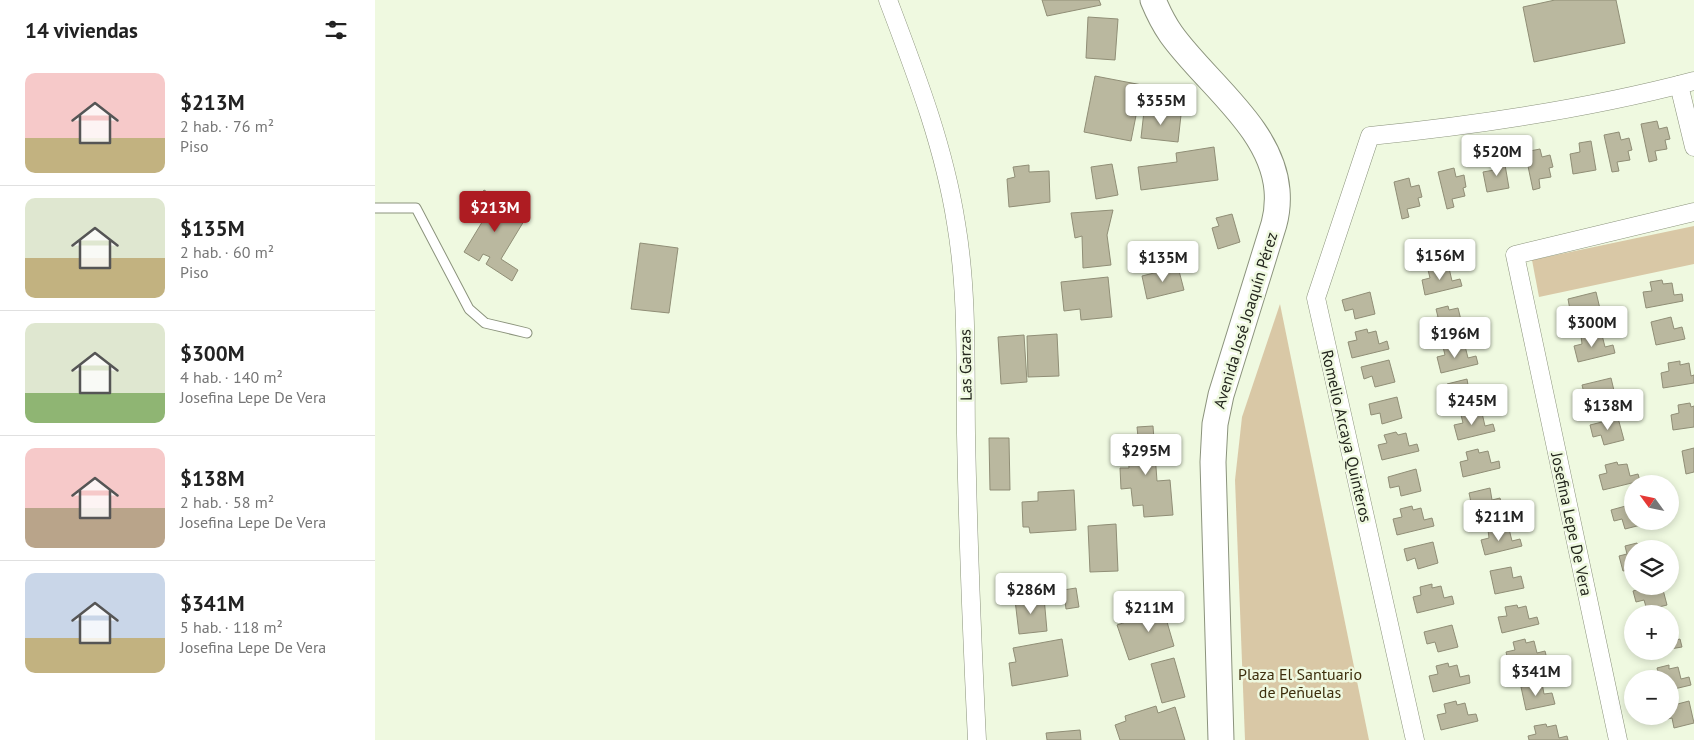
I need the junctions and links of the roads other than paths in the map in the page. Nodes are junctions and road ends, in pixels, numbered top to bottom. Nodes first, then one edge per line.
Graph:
1 (888, 0) edge
2 (1153, 0) edge
3 (1686, 83) edge
4 (1694, 146) edge
5 (375, 208) edge
6 (1694, 212) edge
7 (527, 333) dead end
8 (977, 740) edge
9 (1221, 740) edge
10 (1415, 740) edge
11 (1617, 740) edge

1 - 8 street, Las Garzas
2 - 9 main road, Avenida José Joaquín Pérez
3 - 4 street
3 - 10 street, Romelio Arcaya Quinteros
5 - 7 lane
6 - 11 street, Josefina Lepe De Vera

